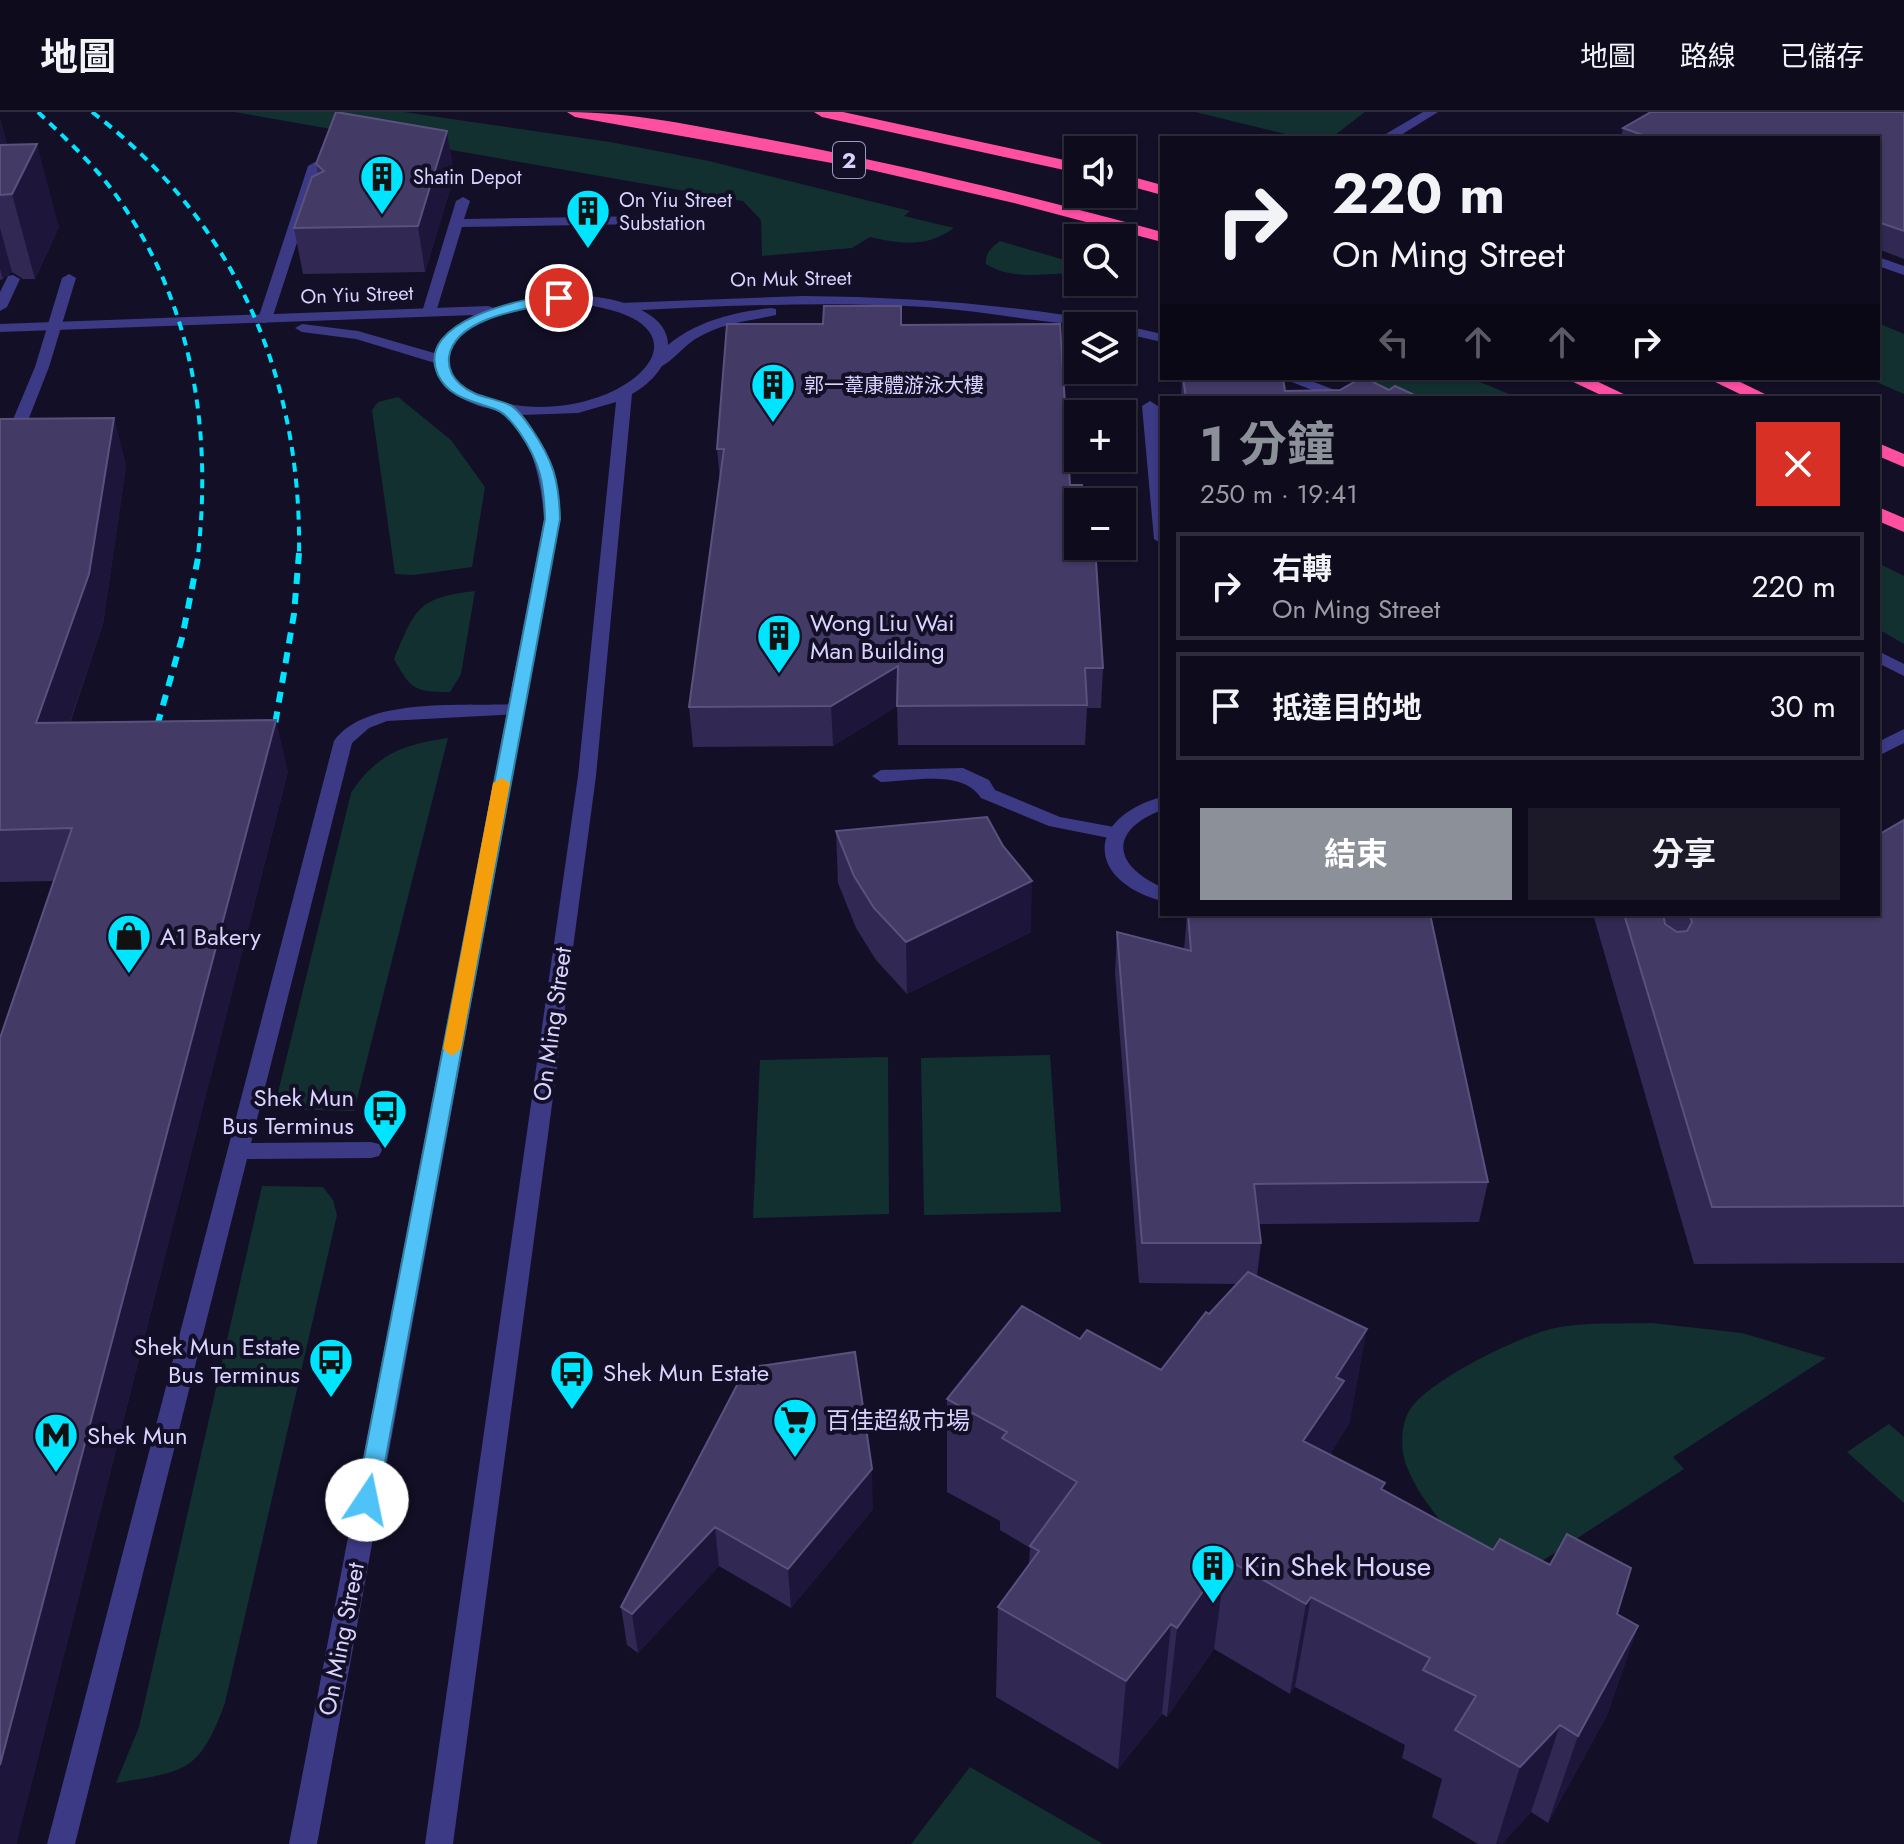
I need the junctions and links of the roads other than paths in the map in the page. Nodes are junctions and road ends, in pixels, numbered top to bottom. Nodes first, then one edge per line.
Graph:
1 (575, 112) edge
2 (822, 112) edge
3 (1432, 112) edge
4 (1390, 136) edge
5 (1064, 165) edge
6 (315, 166) edge
7 (1136, 183) edge
8 (1160, 189) edge
9 (459, 213) junction
10 (442, 215) dead end
11 (648, 220) dead end
12 (1160, 237) edge
13 (1880, 262) edge
14 (1904, 271) edge
15 (69, 278) dead end
16 (13, 279) edge
17 (0, 307) edge
18 (620, 307) junction
19 (962, 307) junction
20 (495, 310) junction
21 (429, 312) junction
22 (265, 319) junction
23 (219, 320) junction
24 (1064, 320) edge
25 (54, 327) junction
26 (0, 328) edge
27 (1136, 331) edge
28 (1159, 333) edge
29 (442, 360) junction
30 (657, 364) junction
31 (1296, 380) edge
32 (1579, 380) edge
33 (1721, 380) edge
34 (625, 392) junction
35 (1341, 396) edge
36 (1618, 396) edge
37 (1759, 396) edge
38 (1150, 406) dead end
39 (507, 409) junction
40 (1880, 450) edge
41 (8, 453) edge
42 (1904, 461) edge
43 (1880, 514) edge
44 (1160, 517) edge
45 (1904, 526) edge
46 (1880, 657) edge
47 (1904, 671) edge
48 (515, 710) junction
49 (1904, 735) edge
50 (1880, 749) edge
51 (881, 776) dead end
52 (1160, 804) edge
53 (1114, 833) junction
54 (1160, 894) edge
55 (371, 1150) dead end
56 (240, 1151) junction
57 (61, 1844) edge
58 (303, 1844) edge
59 (439, 1844) edge

1 - 12 highway, 2
2 - 5 highway, 2
3 - 4 street
6 - 22 street
7 - 8 highway
9 - 10 street
9 - 11 street
9 - 21 street
13 - 14 street
15 - 25 street
16 - 17 street
18 - 19 street, On Muk Street
18 - 20 street
18 - 30 street
19 - 24 street, On Muk Street
19 - 30 street, On Muk Street
20 - 21 street, On Yiu Street
20 - 29 street
21 - 22 street, On Yiu Street
22 - 23 street, On Yiu Street
23 - 25 street, On Yiu Street
23 - 29 street, On Yiu Street
25 - 26 street, On Yiu Street
25 - 41 street
27 - 28 street
29 - 39 street
30 - 34 street
31 - 35 street
32 - 36 highway
33 - 37 highway
34 - 39 street
34 - 59 street, On Ming Street
38 - 44 street
39 - 48 street, On Ming Street
40 - 42 highway
43 - 45 highway
46 - 47 street
48 - 56 street
48 - 58 street, On Ming Street
49 - 50 street
51 - 53 street
52 - 53 street
53 - 54 street
55 - 56 street
56 - 57 street

